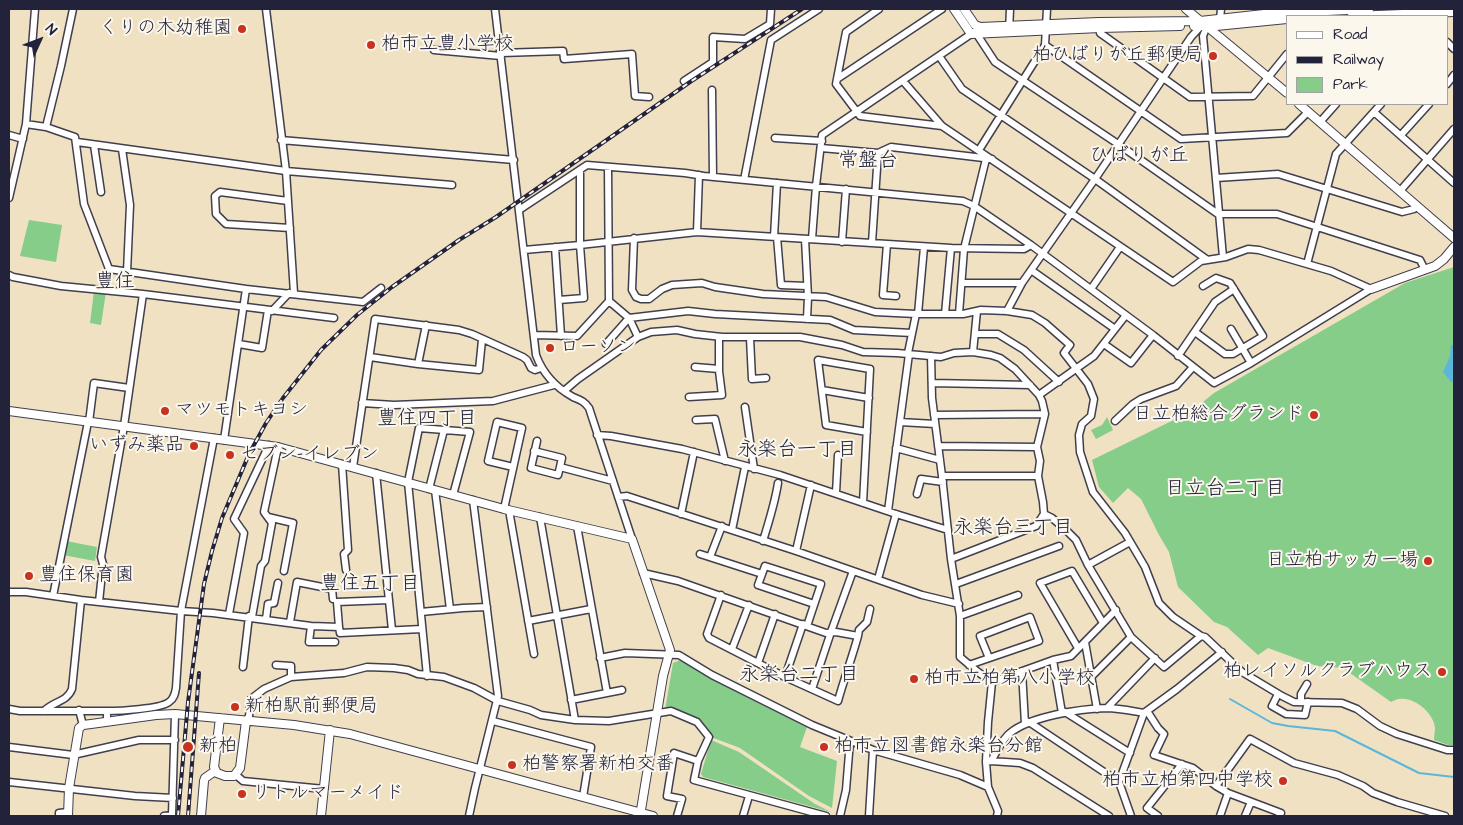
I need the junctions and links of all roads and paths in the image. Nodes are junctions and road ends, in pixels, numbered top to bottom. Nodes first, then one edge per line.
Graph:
1 (35, 9) edge
2 (73, 9) edge
3 (266, 9) edge
4 (496, 9) edge
5 (771, 9) edge
6 (819, 9) edge
7 (880, 9) edge
8 (942, 9) edge
9 (954, 9) edge
10 (964, 9) edge
11 (1010, 9) edge
12 (1047, 9) edge
13 (1186, 9) edge
14 (1221, 9) edge
15 (1365, 9) edge
16 (1370, 9) edge
17 (1298, 10) edge
18 (1331, 12) edge
19 (1443, 12) edge
20 (1454, 12) edge
21 (1397, 13) edge
22 (1264, 14) edge
23 (1318, 14) edge
24 (1373, 15) edge
25 (1220, 19) junction
26 (1286, 19) edge
27 (1203, 24) junction
28 (1099, 25) junction
29 (1046, 27) junction
30 (1009, 29) junction
31 (976, 31) junction
32 (1045, 45) junction
33 (434, 50) dead end
34 (501, 54) junction
35 (1286, 55) edge
36 (939, 56) junction
37 (1163, 78) junction
38 (1269, 78) junction
39 (837, 79) junction
40 (684, 81) dead end
41 (903, 81) junction
42 (1023, 81) junction
43 (712, 90) dead end
44 (1286, 92) edge
45 (1209, 96) junction
46 (649, 97) dead end
47 (1300, 105) edge
48 (1335, 105) edge
49 (1380, 105) edge
50 (1428, 105) edge
51 (856, 111) junction
52 (1140, 111) junction
53 (1308, 112) junction
54 (1374, 112) junction
55 (1001, 115) junction
56 (1320, 122) junction
57 (26, 124) junction
58 (942, 126) junction
59 (46, 127) junction
60 (1454, 129) edge
61 (9, 135) edge
62 (1401, 135) junction
63 (775, 138) dead end
64 (1213, 138) junction
65 (23, 139) junction
66 (281, 140) junction
67 (76, 142) junction
68 (1118, 144) junction
69 (1345, 144) junction
70 (94, 145) junction
71 (821, 145) junction
72 (122, 148) junction
73 (979, 150) junction
74 (878, 153) junction
75 (1428, 158) junction
76 (989, 159) junction
77 (514, 160) junction
78 (608, 167) junction
79 (580, 170) junction
80 (286, 171) junction
81 (699, 175) junction
82 (713, 177) junction
83 (1216, 178) junction
84 (1095, 179) junction
85 (744, 180) junction
86 (1454, 182) edge
87 (11, 183) edge
88 (777, 183) junction
89 (452, 185) dead end
90 (816, 186) junction
91 (1327, 188) junction
92 (846, 189) junction
93 (1400, 191) junction
94 (101, 192) dead end
95 (876, 192) junction
96 (9, 198) edge
97 (288, 201) junction
98 (974, 206) junction
99 (1417, 206) junction
100 (519, 210) junction
101 (1072, 213) junction
102 (1218, 214) junction
103 (1316, 226) junction
104 (290, 228) junction
105 (697, 232) junction
106 (776, 237) junction
107 (634, 238) junction
108 (1454, 238) edge
109 (808, 239) junction
110 (609, 241) junction
111 (842, 242) junction
112 (872, 243) junction
113 (887, 244) junction
114 (580, 245) junction
115 (1031, 245) junction
116 (555, 247) junction
117 (924, 247) junction
118 (1120, 247) junction
119 (1454, 247) edge
120 (952, 248) junction
121 (964, 249) junction
122 (524, 250) junction
123 (1043, 254) junction
124 (1223, 257) junction
125 (1206, 260) junction
126 (1307, 264) junction
127 (1031, 270) junction
128 (1425, 270) junction
129 (127, 272) junction
130 (9, 274) edge
131 (962, 283) junction
132 (1022, 284) junction
133 (807, 286) junction
134 (1203, 286) dead end
135 (246, 288) junction
136 (381, 288) dead end
137 (1091, 289) junction
138 (1234, 289) junction
139 (1371, 289) junction
140 (292, 293) junction
141 (142, 294) junction
142 (808, 296) junction
143 (896, 296) dead end
144 (559, 300) junction
145 (609, 300) junction
146 (244, 307) junction
147 (270, 310) junction
148 (977, 311) junction
149 (1007, 311) junction
150 (917, 314) junction
151 (945, 314) junction
152 (959, 314) junction
153 (1126, 315) junction
154 (334, 318) dead end
155 (629, 318) junction
156 (807, 319) junction
157 (426, 325) junction
158 (1231, 329) dead end
159 (1115, 330) junction
160 (1195, 332) junction
161 (912, 333) junction
162 (975, 334) junction
163 (534, 335) junction
164 (1153, 335) junction
165 (561, 336) junction
166 (638, 336) junction
167 (719, 337) junction
168 (750, 338) junction
169 (482, 340) junction
170 (239, 344) junction
171 (606, 344) dead end
172 (1104, 344) junction
173 (1242, 349) junction
174 (973, 352) junction
175 (908, 354) junction
176 (370, 356) junction
177 (931, 356) junction
178 (1178, 356) junction
179 (1251, 363) junction
180 (418, 364) junction
181 (695, 367) dead end
182 (1193, 367) junction
183 (541, 368) junction
184 (719, 369) junction
185 (1077, 369) junction
186 (766, 378) dead end
187 (1059, 382) junction
188 (932, 383) junction
189 (554, 384) junction
190 (1030, 385) junction
191 (130, 388) junction
192 (822, 390) junction
193 (564, 391) junction
194 (1040, 395) junction
195 (689, 397) dead end
196 (868, 398) junction
197 (362, 403) junction
198 (745, 407) dead end
199 (9, 410) edge
200 (1045, 414) junction
201 (934, 416) junction
202 (696, 420) dead end
203 (1115, 421) dead end
204 (89, 422) junction
205 (900, 422) junction
206 (935, 424) junction
207 (124, 426) junction
208 (444, 430) junction
209 (867, 432) junction
210 (597, 435) junction
211 (214, 438) junction
212 (224, 440) junction
213 (537, 440) dead end
214 (269, 445) junction
215 (938, 446) junction
216 (278, 447) junction
217 (1037, 447) junction
218 (896, 448) junction
219 (534, 451) junction
220 (694, 452) junction
221 (838, 454) dead end
222 (940, 460) junction
223 (725, 461) junction
224 (342, 464) junction
225 (352, 467) junction
226 (513, 467) junction
227 (560, 467) junction
228 (745, 467) junction
229 (754, 469) junction
230 (376, 473) junction
231 (1038, 476) junction
232 (943, 479) junction
233 (613, 481) junction
234 (408, 482) junction
235 (778, 483) dead end
236 (811, 485) junction
237 (432, 489) junction
238 (836, 494) junction
239 (918, 494) dead end
240 (453, 495) junction
241 (618, 497) junction
242 (473, 500) junction
243 (863, 503) junction
244 (506, 509) junction
245 (888, 511) junction
246 (681, 514) junction
247 (896, 514) junction
248 (1044, 514) junction
249 (268, 517) junction
250 (540, 517) junction
251 (577, 526) junction
252 (722, 526) junction
253 (732, 530) junction
254 (948, 530) junction
255 (632, 539) junction
256 (764, 541) junction
257 (1130, 542) junction
258 (1059, 546) dead end
259 (796, 551) junction
260 (700, 554) dead end
261 (710, 557) junction
262 (951, 559) junction
263 (1088, 565) junction
264 (346, 570) dead end
265 (284, 571) dead end
266 (853, 571) junction
267 (643, 573) junction
268 (762, 574) junction
269 (878, 579) junction
270 (278, 583) dead end
271 (956, 584) junction
272 (9, 592) edge
273 (1018, 595) dead end
274 (53, 596) junction
275 (721, 596) junction
276 (333, 599) dead end
277 (81, 600) junction
278 (389, 600) junction
279 (98, 602) junction
280 (814, 604) junction
281 (959, 604) junction
282 (749, 605) junction
283 (486, 607) junction
284 (450, 609) junction
285 (591, 609) junction
286 (870, 609) dead end
287 (1116, 610) junction
288 (181, 611) junction
289 (421, 612) junction
290 (229, 614) junction
291 (775, 614) junction
292 (557, 615) junction
293 (960, 616) junction
294 (251, 617) junction
295 (266, 618) junction
296 (528, 620) junction
297 (280, 621) junction
298 (290, 622) junction
299 (1103, 622) junction
300 (805, 625) junction
301 (311, 626) junction
302 (339, 627) junction
303 (422, 629) junction
304 (279, 630) dead end
305 (392, 630) junction
306 (830, 632) junction
307 (858, 636) junction
308 (1200, 636) junction
309 (1131, 637) junction
310 (335, 642) dead end
311 (1085, 642) junction
312 (1078, 648) junction
313 (732, 649) junction
314 (1222, 652) junction
315 (534, 654) dead end
316 (670, 654) junction
317 (600, 658) junction
318 (989, 658) junction
319 (1155, 658) junction
320 (1054, 660) junction
321 (758, 663) junction
322 (276, 665) dead end
323 (969, 665) junction
324 (243, 667) dead end
325 (1022, 671) junction
326 (427, 676) junction
327 (291, 677) junction
328 (785, 677) junction
329 (1091, 677) junction
330 (992, 682) junction
331 (1307, 684) dead end
332 (812, 689) junction
333 (622, 690) dead end
334 (606, 693) junction
335 (1278, 694) junction
336 (571, 700) junction
337 (498, 701) junction
338 (1305, 702) junction
339 (1108, 708) junction
340 (9, 709) edge
341 (1097, 709) junction
342 (79, 710) junction
343 (44, 711) junction
344 (107, 711) junction
345 (1063, 712) junction
346 (1146, 712) junction
347 (175, 714) junction
348 (657, 714) junction
349 (220, 718) junction
350 (575, 720) junction
351 (107, 721) junction
352 (246, 721) junction
353 (493, 721) junction
354 (1027, 723) junction
355 (83, 725) junction
356 (330, 730) junction
357 (175, 740) junction
358 (850, 741) junction
359 (9, 747) edge
360 (873, 750) junction
361 (1454, 750) edge
362 (1130, 753) junction
363 (73, 754) junction
364 (698, 761) junction
365 (989, 762) junction
366 (1182, 764) junction
367 (480, 769) junction
368 (215, 771) junction
369 (236, 775) junction
370 (9, 782) edge
371 (1119, 782) junction
372 (1216, 786) junction
373 (988, 787) junction
374 (69, 788) junction
375 (324, 788) junction
376 (1228, 794) junction
377 (749, 796) junction
378 (583, 797) junction
379 (173, 798) junction
380 (1251, 802) junction
381 (68, 814) edge
382 (640, 815) edge
383 (59, 816) edge
384 (164, 816) edge
385 (172, 816) edge
386 (201, 816) edge
387 (321, 816) edge
388 (469, 816) edge
389 (653, 816) edge
390 (678, 816) edge
391 (743, 816) edge
392 (826, 816) edge
393 (840, 816) edge
394 (869, 816) edge
395 (997, 816) edge
396 (1109, 816) edge
397 (1131, 816) edge
398 (1158, 816) edge
399 (1220, 816) edge
400 (1245, 816) edge
401 (1279, 816) edge
402 (1444, 816) edge

1 - 57 street
2 - 59 street
3 - 66 street
4 - 34 street
5 - 40 street
6 - 85 street
7 - 39 street
8 - 39 street
9 - 31 street
10 - 31 street
11 - 30 street
12 - 29 street
13 - 27 street
14 - 25 street
15 - 16 street
15 - 18 street
17 - 22 street
17 - 23 street
18 - 23 street
19 - 20 street
19 - 21 street
21 - 24 street
22 - 25 street
22 - 26 street
22 - 27 street
25 - 27 street
27 - 28 street
27 - 37 street
27 - 38 street
27 - 45 street
28 - 29 street
28 - 37 street
29 - 30 street
29 - 32 street
30 - 31 street
31 - 36 street
31 - 42 street
32 - 42 street
32 - 52 street
33 - 34 street
34 - 46 street
34 - 77 street
35 - 38 street
36 - 41 street
36 - 55 street
37 - 45 street
37 - 52 street
38 - 44 street
38 - 45 street
39 - 51 street
41 - 51 street
41 - 58 street
42 - 55 street
42 - 68 street
43 - 82 street
45 - 64 street
47 - 53 street
48 - 56 street
49 - 54 street
50 - 62 street
51 - 58 street
51 - 71 street
52 - 64 street
52 - 68 street
53 - 56 street
53 - 64 street
54 - 62 street
54 - 69 street
55 - 73 street
55 - 84 street
56 - 69 street
57 - 59 street
57 - 65 street
58 - 73 street
59 - 67 street
60 - 75 street
61 - 65 street
62 - 75 street
63 - 71 street
64 - 83 street
65 - 87 street
66 - 77 street
66 - 80 street
67 - 70 street
67 - 129 street
68 - 84 street
68 - 102 street
69 - 91 street
69 - 93 street
70 - 72 street
70 - 94 street
71 - 74 street
71 - 90 street
72 - 80 street
72 - 129 street
73 - 76 street
74 - 76 street
74 - 95 street
75 - 86 street
75 - 93 street
76 - 98 street
76 - 101 street
77 - 100 street
78 - 79 street
78 - 81 street
78 - 110 street
79 - 100 street
79 - 114 street
80 - 89 street
80 - 97 street
81 - 82 street
81 - 105 street
82 - 85 street
83 - 91 street
83 - 102 street
84 - 101 street
84 - 125 street
85 - 88 street
87 - 96 street
88 - 90 street
88 - 106 street
90 - 92 street
90 - 109 street
91 - 99 street
91 - 103 street
92 - 95 street
92 - 111 street
93 - 99 street
95 - 98 street
95 - 112 street
97 - 104 street
97 - 104 street
98 - 115 street
98 - 121 street
99 - 108 street
100 - 122 street
101 - 118 street
101 - 123 street
102 - 103 street
102 - 124 street
103 - 126 street
103 - 128 street
104 - 140 street
105 - 106 street
105 - 107 street
106 - 109 street
106 - 133 street
107 - 110 street
107 - 142 street
109 - 111 street
109 - 133 street
110 - 114 street
110 - 145 street
111 - 112 street
112 - 113 street
113 - 117 street
113 - 143 street
114 - 116 street
114 - 144 street
115 - 121 street
115 - 123 street
116 - 122 street
116 - 144 street
117 - 120 street
117 - 150 street
118 - 125 street
118 - 137 street
119 - 128 street
120 - 121 street
120 - 151 street
121 - 131 street
122 - 163 street
123 - 127 street
123 - 137 street
124 - 125 street
124 - 126 street
126 - 139 street
127 - 132 street
127 - 159 street
128 - 139 street
129 - 135 street
130 - 141 street
131 - 132 street
131 - 152 street
132 - 149 street
133 - 142 street
134 - 138 street
135 - 140 street
135 - 146 street
136 - 140 street
137 - 153 street
138 - 160 street
138 - 173 street
139 - 179 street
140 - 147 street
141 - 146 street
141 - 191 street
142 - 150 street
142 - 156 street
144 - 165 street
145 - 155 street
145 - 165 street
146 - 147 street
146 - 170 street
147 - 154 street
147 - 170 street
148 - 149 street
148 - 152 street
148 - 162 street
149 - 185 street
150 - 151 street
150 - 161 street
151 - 152 street
153 - 159 street
153 - 164 street
155 - 156 street
155 - 166 street
155 - 171 street
156 - 161 street
157 - 169 street
157 - 176 street
157 - 180 street
158 - 173 street
159 - 172 street
160 - 173 street
160 - 178 street
161 - 175 street
162 - 174 street
162 - 187 street
163 - 165 street
163 - 183 street
164 - 172 street
164 - 178 street
166 - 167 street
166 - 193 street
167 - 168 street
167 - 184 street
168 - 175 street
168 - 186 street
169 - 180 street
169 - 183 street
170 - 212 street
172 - 185 street
173 - 179 street
174 - 177 street
174 - 190 street
175 - 177 street
175 - 205 street
176 - 180 street
176 - 197 street
177 - 188 street
178 - 182 street
179 - 182 street
181 - 184 street
182 - 203 street
183 - 189 street
184 - 195 street
185 - 187 street
185 - 257 street
187 - 194 street
188 - 190 street
188 - 201 street
189 - 193 street
189 - 197 street
190 - 194 street
191 - 204 street
191 - 207 street
192 - 196 street
192 - 196 street
192 - 209 street
193 - 210 street
194 - 200 street
196 - 209 street
197 - 225 street
198 - 229 street
199 - 204 street
200 - 201 street
200 - 217 street
201 - 206 street
202 - 223 street
204 - 207 street
204 - 274 street
205 - 206 street
205 - 218 street
206 - 215 street
207 - 211 street
207 - 279 street
208 - 234 street
208 - 237 street
208 - 240 street
209 - 243 street
210 - 220 street
210 - 233 street
211 - 212 street
211 - 288 street
212 - 214 street
213 - 219 street
214 - 216 street
214 - 290 street
215 - 217 street
215 - 222 street
216 - 224 street
216 - 249 street
217 - 231 street
218 - 222 street
218 - 245 street
219 - 227 street
219 - 227 street
220 - 223 street
220 - 246 street
221 - 238 street
222 - 232 street
223 - 228 street
224 - 225 street
224 - 264 street
225 - 230 street
226 - 226 street
226 - 244 street
227 - 233 street
228 - 229 street
228 - 253 street
229 - 236 street
230 - 234 street
230 - 278 street
231 - 232 street
231 - 248 street
232 - 239 street
232 - 254 street
233 - 241 street
234 - 237 street
234 - 289 street
235 - 256 street
236 - 238 street
236 - 259 street
237 - 240 street
237 - 284 street
238 - 243 street
240 - 242 street
241 - 246 street
241 - 255 street
242 - 244 street
242 - 283 street
243 - 245 street
244 - 250 street
244 - 296 street
245 - 247 street
246 - 252 street
247 - 254 street
247 - 269 street
248 - 262 street
248 - 263 street
249 - 265 street
249 - 294 street
250 - 251 street
250 - 292 street
251 - 255 street
251 - 285 street
252 - 253 street
252 - 261 street
253 - 256 street
254 - 262 street
255 - 267 street
256 - 259 street
257 - 263 street
257 - 308 street
258 - 271 street
259 - 266 street
260 - 261 street
261 - 268 street
262 - 271 street
263 - 287 street
266 - 269 street
266 - 306 street
267 - 275 street
267 - 316 street
268 - 280 street
268 - 280 street
269 - 281 street
270 - 295 street
271 - 281 street
272 - 274 street
273 - 293 street
274 - 277 street
275 - 282 street
275 - 313 street
276 - 298 street
277 - 279 street
277 - 343 street
278 - 302 street
278 - 305 street
279 - 288 street
280 - 300 street
281 - 293 street
282 - 291 street
282 - 313 street
283 - 284 street
283 - 337 street
284 - 289 street
285 - 292 street
285 - 317 street
286 - 307 street
287 - 299 street
287 - 309 street
288 - 290 street
288 - 344 street
289 - 303 street
290 - 294 street
291 - 300 street
291 - 321 street
292 - 296 street
292 - 336 street
293 - 323 street
294 - 295 street
294 - 324 street
295 - 297 street
296 - 315 street
297 - 298 street
297 - 304 street
298 - 301 street
299 - 311 street
299 - 312 street
300 - 306 street
300 - 328 street
301 - 302 street
301 - 310 street
302 - 305 street
303 - 305 street
303 - 326 street
306 - 307 street
306 - 332 street
307 - 332 street
308 - 314 street
308 - 319 street
309 - 319 street
309 - 329 street
311 - 312 street
311 - 329 street
312 - 320 street
313 - 321 street
314 - 335 street
314 - 346 street
316 - 317 street
316 - 348 street
316 - 358 street
317 - 334 street
318 - 318 street
318 - 323 street
319 - 339 street
320 - 325 street
320 - 345 street
321 - 328 street
322 - 327 street
323 - 330 street
325 - 330 street
325 - 354 street
326 - 327 street
326 - 337 street
327 - 352 street
328 - 332 street
329 - 341 street
330 - 365 street
331 - 338 street
333 - 334 street
334 - 336 street
335 - 338 street
335 - 338 street
336 - 350 street
337 - 350 street
337 - 353 street
338 - 361 street
339 - 341 street
339 - 346 street
340 - 343 street
341 - 345 street
342 - 343 street
342 - 344 street
342 - 355 street
344 - 351 street
345 - 354 street
345 - 362 street
346 - 362 street
346 - 366 street
347 - 349 street
347 - 351 street
347 - 357 street
348 - 350 street
348 - 364 street
348 - 382 street
349 - 352 street
349 - 368 street
351 - 355 street
352 - 356 street
352 - 369 street
353 - 367 street
353 - 378 street
354 - 365 street
354 - 371 street
355 - 363 street
356 - 367 street
356 - 375 street
357 - 363 street
357 - 379 street
358 - 360 street
358 - 393 street
359 - 363 street
360 - 373 street
360 - 394 street
362 - 371 street
363 - 374 street
364 - 377 street
364 - 390 street
365 - 373 street
365 - 396 street
366 - 372 street
366 - 398 street
367 - 378 street
367 - 388 street
368 - 369 street
368 - 386 street
369 - 375 street
370 - 374 street
371 - 397 street
372 - 376 street
372 - 402 street
373 - 395 street
374 - 379 street
374 - 381 street
375 - 387 street
376 - 380 street
376 - 399 street
377 - 391 street
377 - 392 street
378 - 382 street
379 - 385 street
380 - 400 street
380 - 401 street
381 - 383 street
382 - 389 street
384 - 385 street

